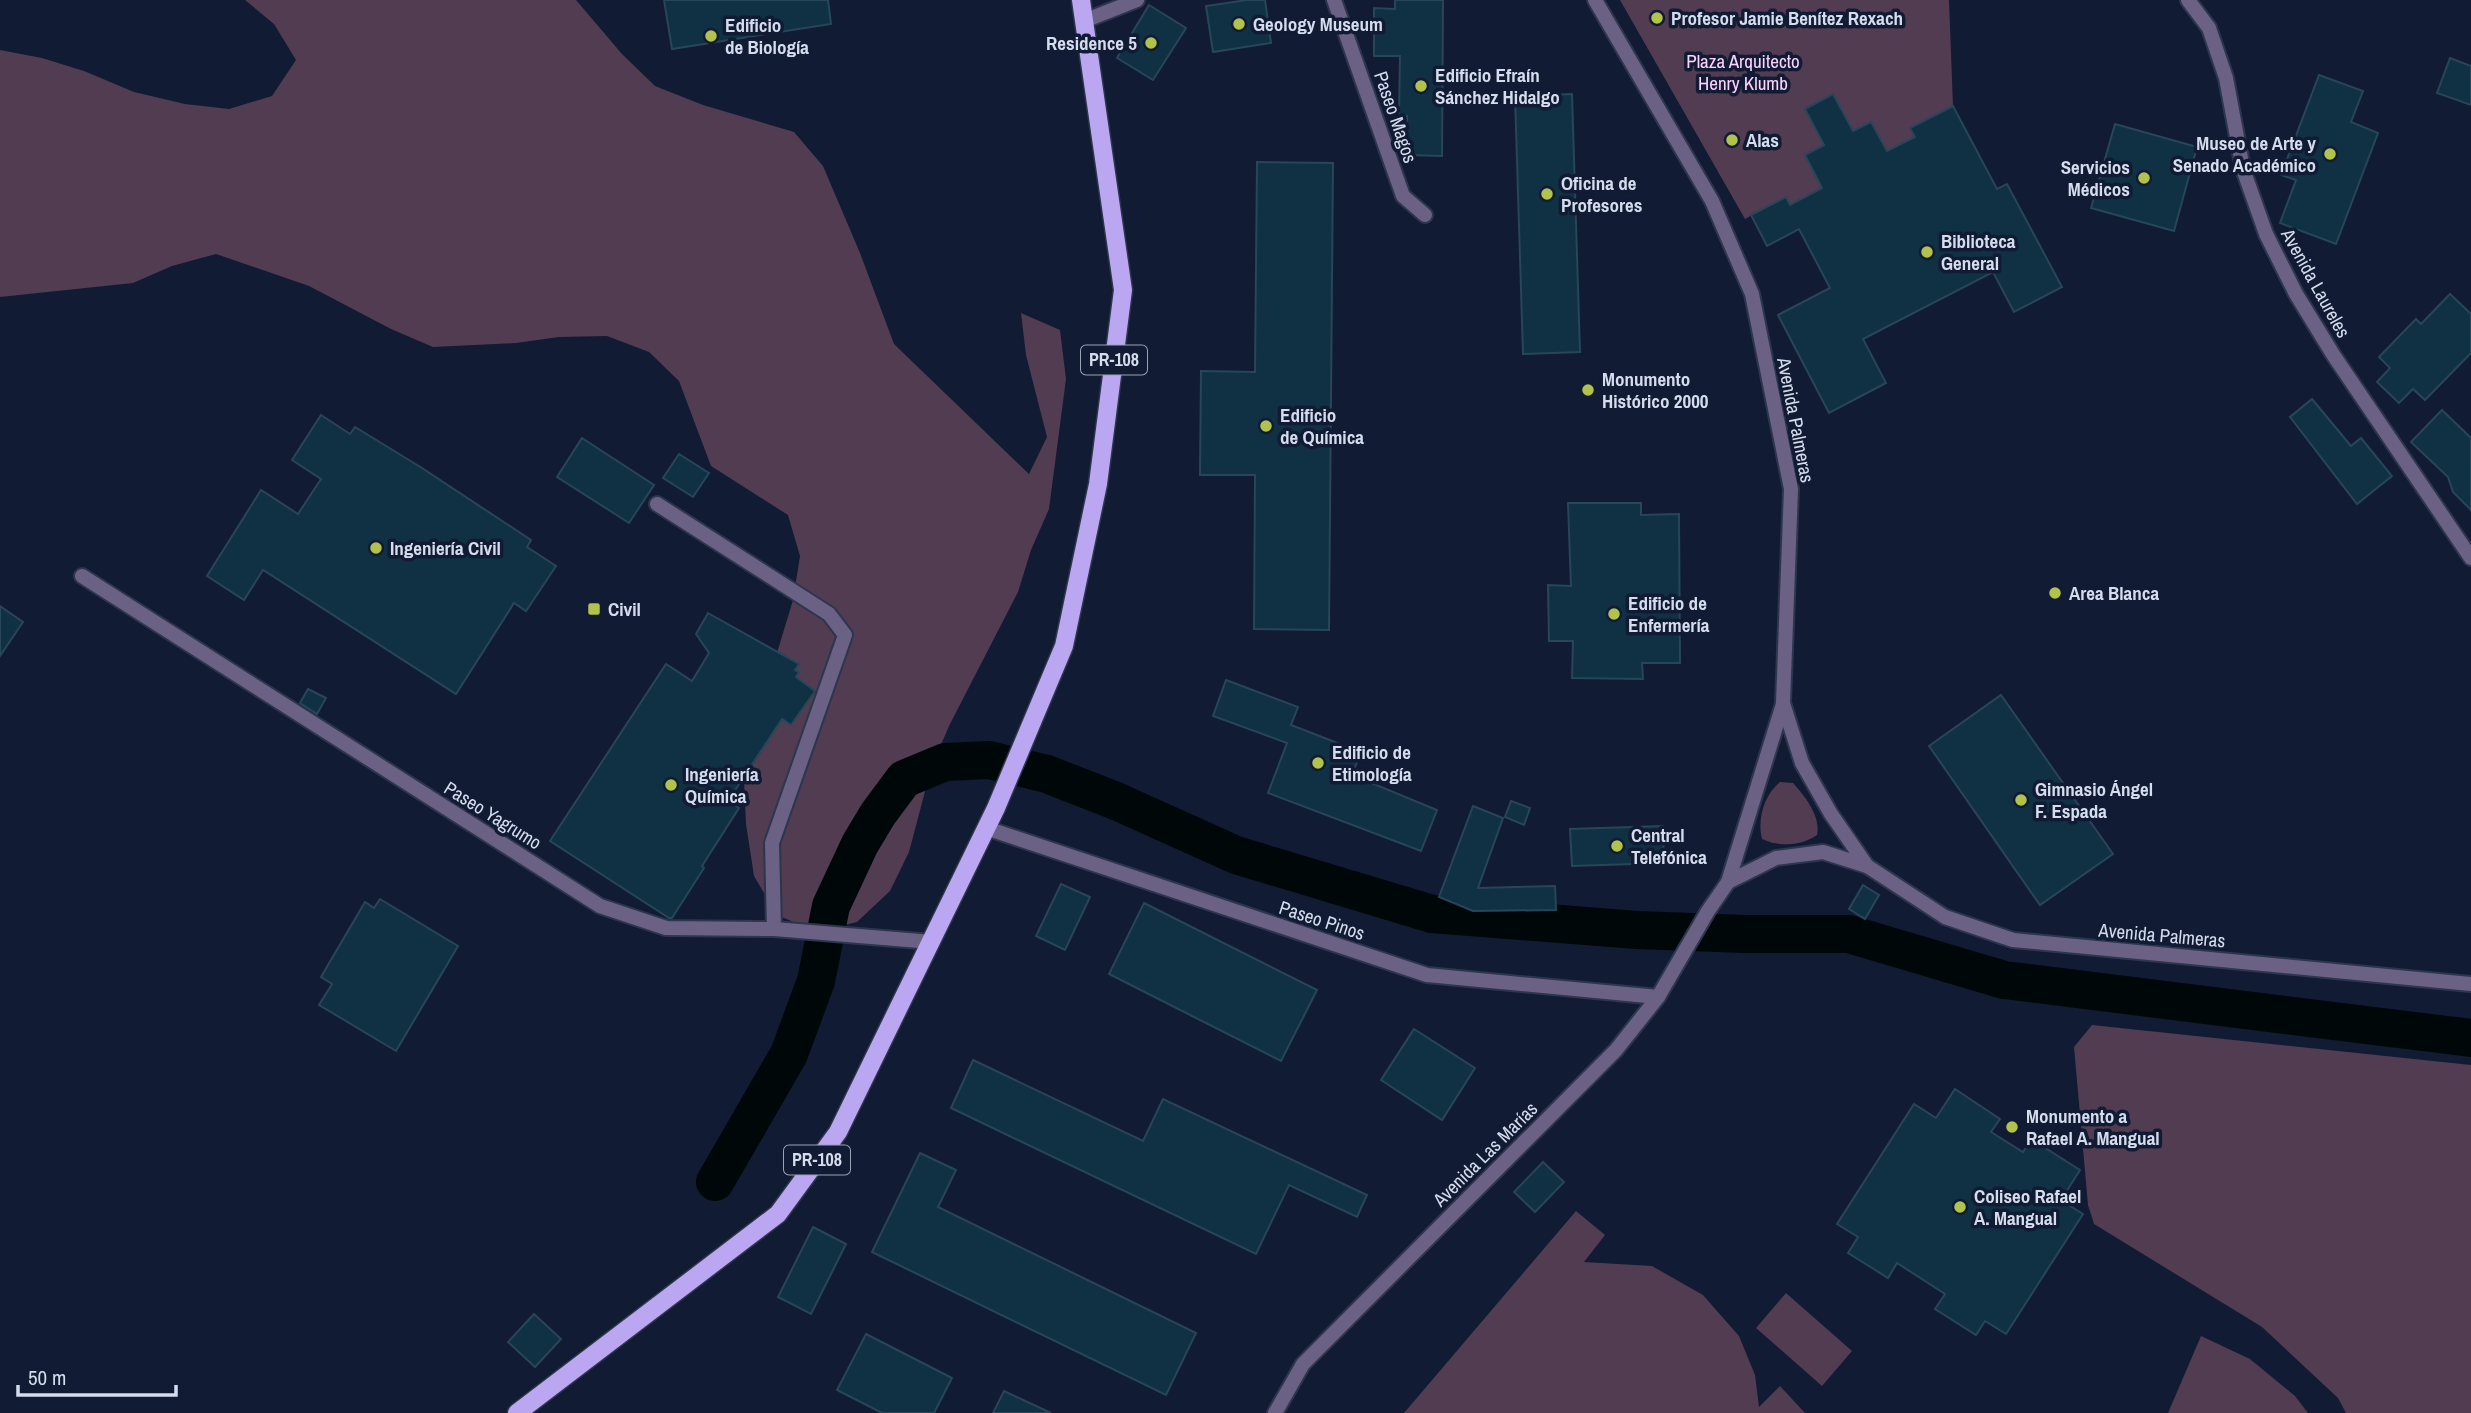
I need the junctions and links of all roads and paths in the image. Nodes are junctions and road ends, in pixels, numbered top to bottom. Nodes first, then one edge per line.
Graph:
1 (1081, 0) edge
2 (1137, 0) edge
3 (1334, 0) edge
4 (1343, 0) edge
5 (1595, 0) edge
6 (2188, 0) edge
7 (1084, 20) junction
8 (1343, 23) junction
9 (1425, 215) dead end
10 (657, 504) dead end
11 (2471, 558) edge
12 (82, 576) dead end
13 (1783, 703) junction
14 (986, 828) junction
15 (1867, 866) junction
16 (1728, 882) junction
17 (774, 929) junction
18 (932, 942) junction
19 (2471, 984) edge
20 (1658, 997) junction
21 (517, 1413) edge
22 (1276, 1413) edge

1 - 7 main road, PR-108
2 - 7 street
3 - 8 street, Paseo Magos
4 - 8 street, Paseo Magos
5 - 13 street, Avenida Palmeras
6 - 11 street, Avenida Laureles
7 - 14 main road, PR-108
8 - 9 street, Paseo Magos
10 - 17 street
12 - 17 street, Paseo Yagrumo
13 - 15 street, Avenida Palmeras
13 - 16 street
14 - 18 main road, PR-108
14 - 20 street, Paseo Pinos
15 - 16 street, Avenida Palmeras
15 - 19 street, Avenida Palmeras
16 - 20 street, Avenida Las Marías
17 - 18 street, Paseo Yagrumo
18 - 21 main road, PR-108
20 - 22 street, Avenida Las Marías

